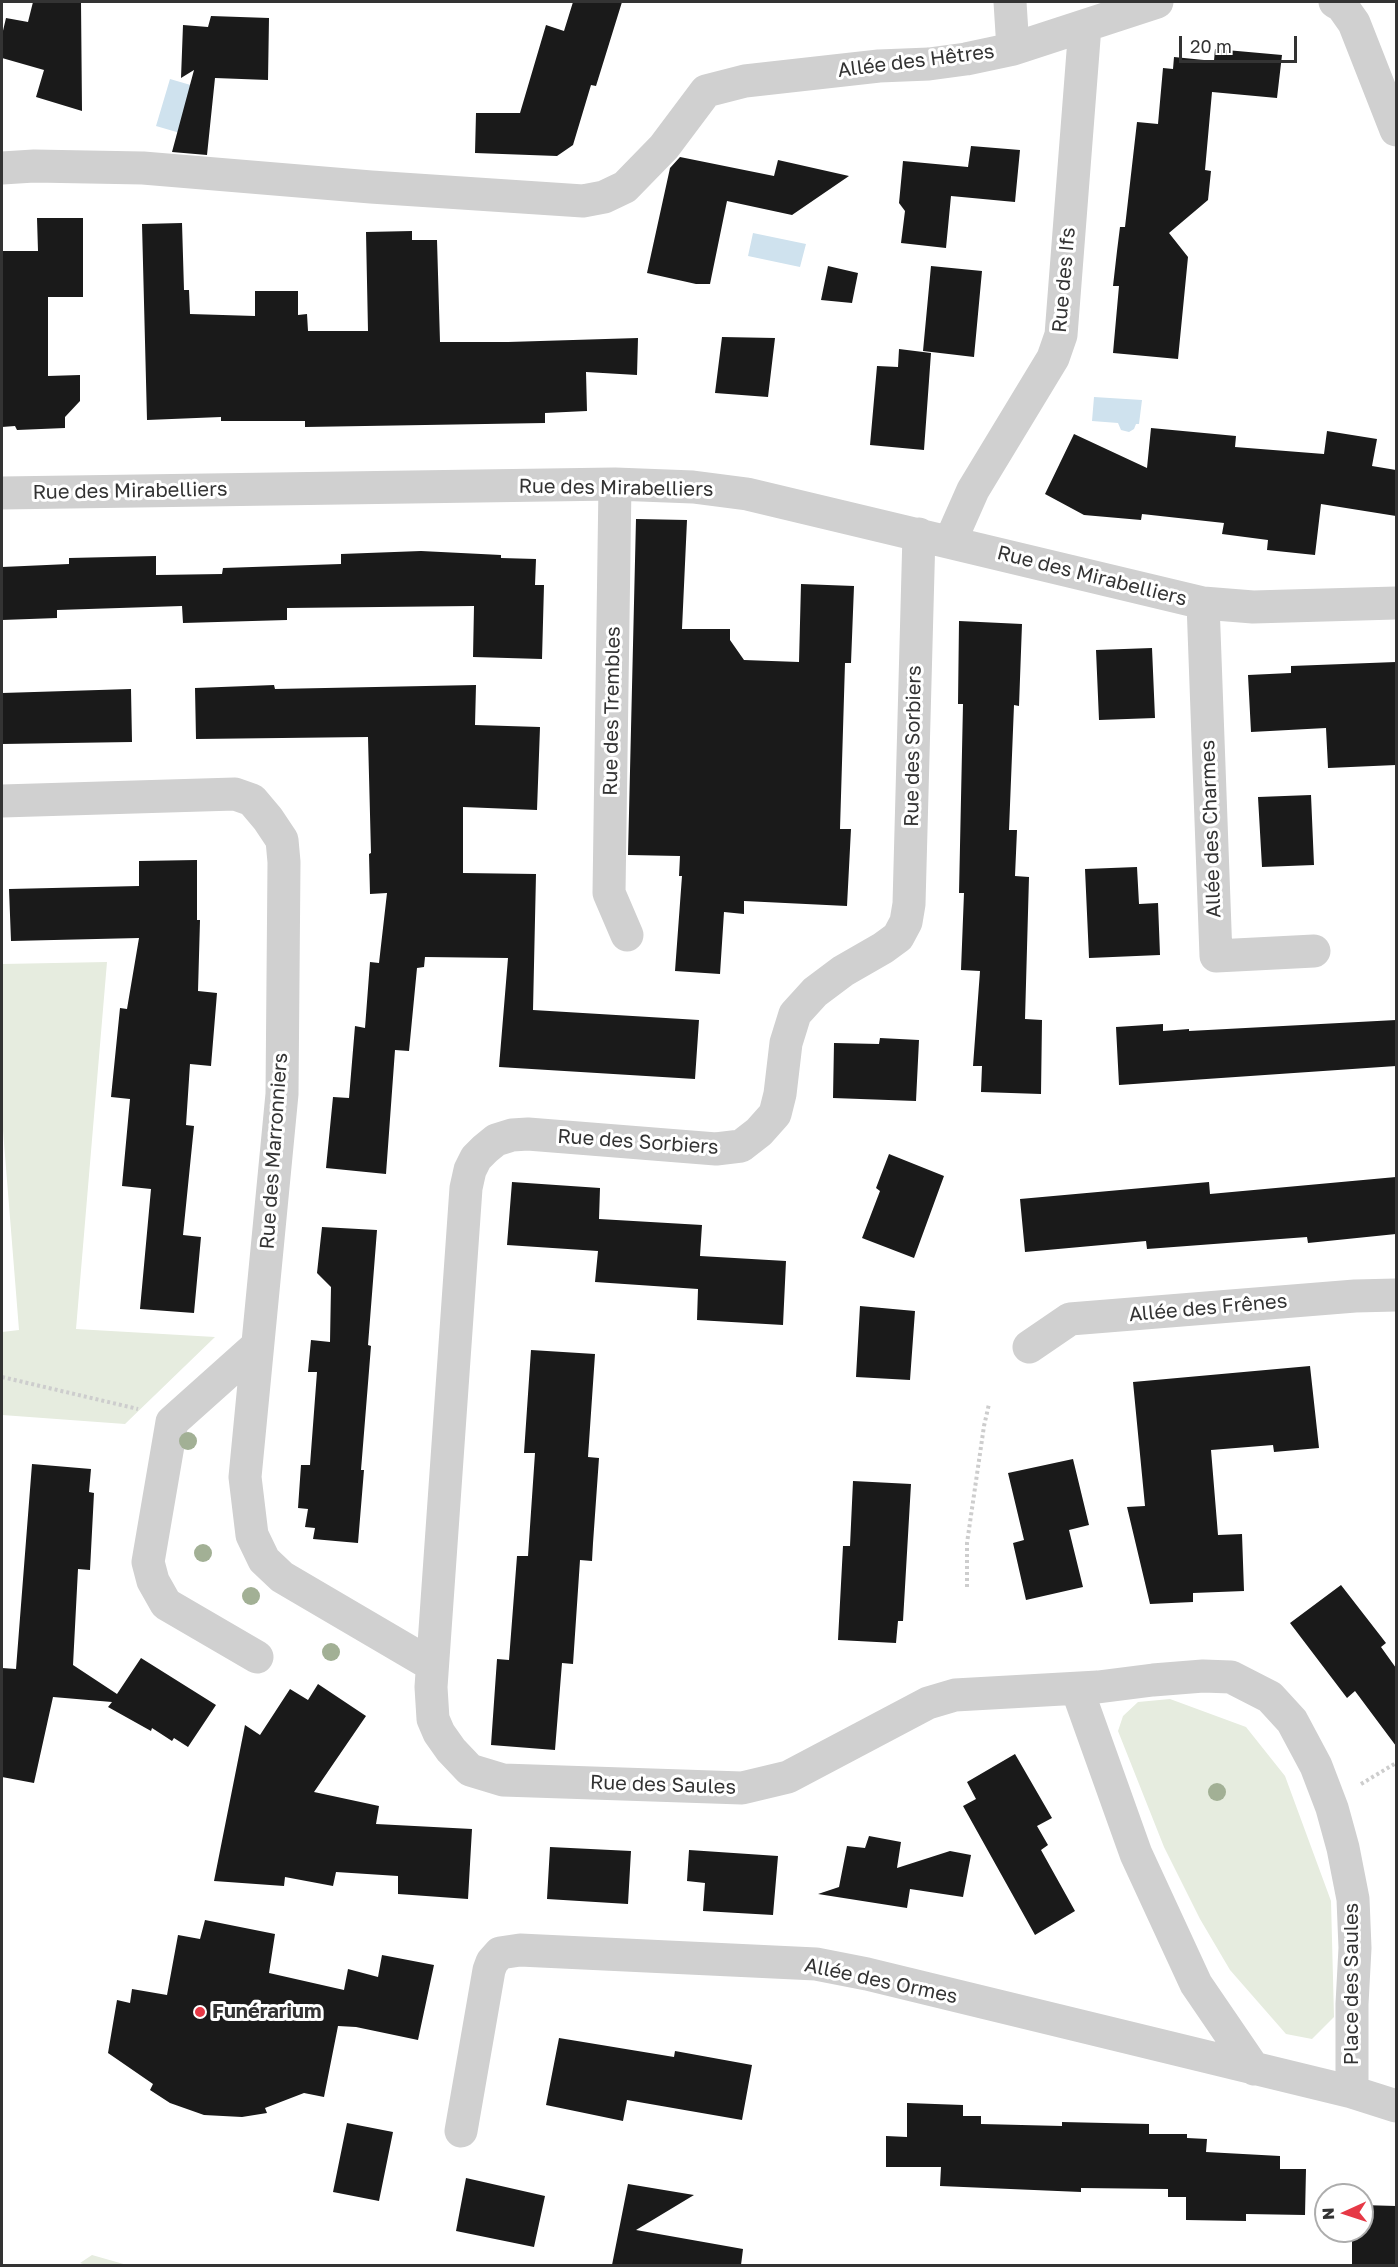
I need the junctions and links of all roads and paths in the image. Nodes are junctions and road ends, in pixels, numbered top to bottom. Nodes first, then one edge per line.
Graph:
1 (1010, 2) edge
2 (1157, 2) edge
3 (1335, 2) edge
4 (1085, 26) junction
5 (1013, 49) junction
6 (1396, 130) edge
7 (2, 168) edge
8 (615, 484) junction
9 (2, 493) edge
10 (934, 538) junction
11 (1203, 603) junction
12 (1396, 603) edge
13 (2, 801) edge
14 (627, 935) dead end
15 (1314, 951) dead end
16 (1396, 1295) edge
17 (257, 1346) junction
18 (1029, 1347) dead end
19 (2, 1377) edge
20 (989, 1404) dead end
21 (140, 1409) dead end
22 (967, 1587) dead end
23 (258, 1657) dead end
24 (432, 1665) junction
25 (1077, 1689) junction
26 (955, 1695) joint
27 (1396, 1763) edge
28 (1353, 1789) dead end
29 (1254, 2068) junction
30 (1352, 2092) junction
31 (1396, 2106) edge
32 (461, 2131) dead end

1 - 5 street
2 - 4 street, Allée des Hêtres
3 - 6 street
4 - 5 street, Allée des Hêtres
4 - 10 street, Rue des Ifs
5 - 7 street, Allée des Hêtres
8 - 9 street, Rue des Mirabelliers
8 - 10 street, Rue des Mirabelliers
8 - 14 street, Rue des Trembles
10 - 11 street, Rue des Mirabelliers
10 - 24 street, Rue des Sorbiers
11 - 12 street, Rue des Mirabelliers
11 - 15 street, Allée des Charmes
13 - 17 street, Rue des Marronniers
16 - 18 street, Allée des Frênes
17 - 23 street
17 - 24 street, Rue des Marronniers
19 - 21 path
20 - 22 path
24 - 26 street, Rue des Saules
25 - 26 street, Place des Saules
25 - 29 street
25 - 30 street, Place des Saules
27 - 28 path
29 - 30 street, Allée des Ormes
29 - 32 street, Allée des Ormes
30 - 31 street, Allée des Ormes

